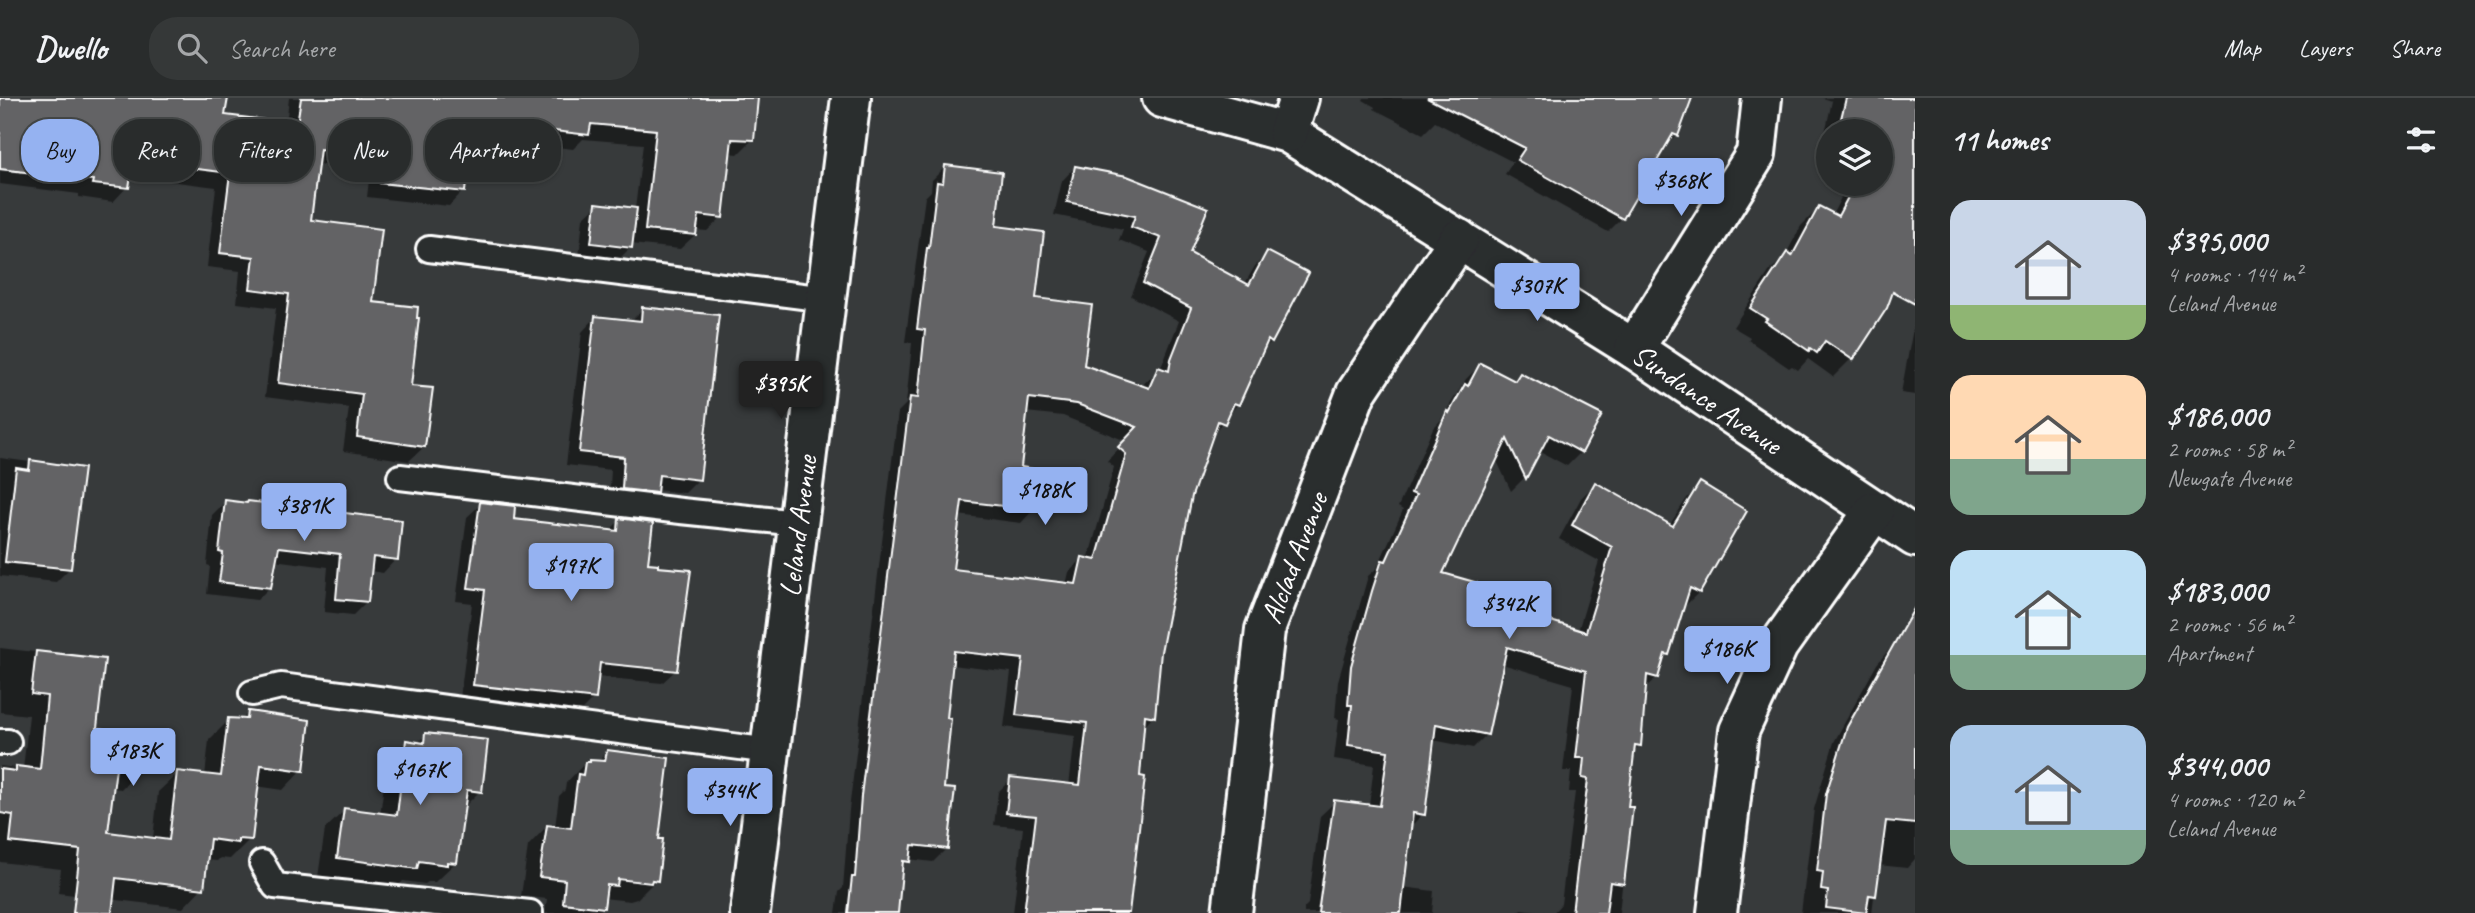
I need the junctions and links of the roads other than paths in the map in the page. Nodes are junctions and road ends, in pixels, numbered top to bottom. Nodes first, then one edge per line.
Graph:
1 (851, 98) edge
2 (1162, 98) edge
3 (1762, 98) edge
4 (1294, 116) edge
5 (1459, 239) junction
6 (429, 249) dead end
7 (826, 299) junction
8 (1634, 349) junction
9 (400, 477) dead end
10 (1874, 511) junction
11 (798, 523) junction
12 (1915, 537) edge
13 (252, 693) dead end
14 (770, 751) junction
15 (262, 863) dead end
16 (530, 913) edge
17 (750, 913) edge
18 (1232, 913) edge
19 (1717, 913) edge

1 - 7 street, Leland Avenue
2 - 4 street, Sundance Avenue
3 - 8 street
4 - 5 street, Sundance Avenue
5 - 8 street, Sundance Avenue
5 - 18 street, Alclad Avenue
6 - 7 lane
7 - 11 street, Leland Avenue
8 - 10 street, Sundance Avenue
9 - 11 lane
10 - 12 street, Sundance Avenue
10 - 19 street
11 - 14 street, Leland Avenue
13 - 14 lane
14 - 17 street, Leland Avenue
15 - 16 lane

